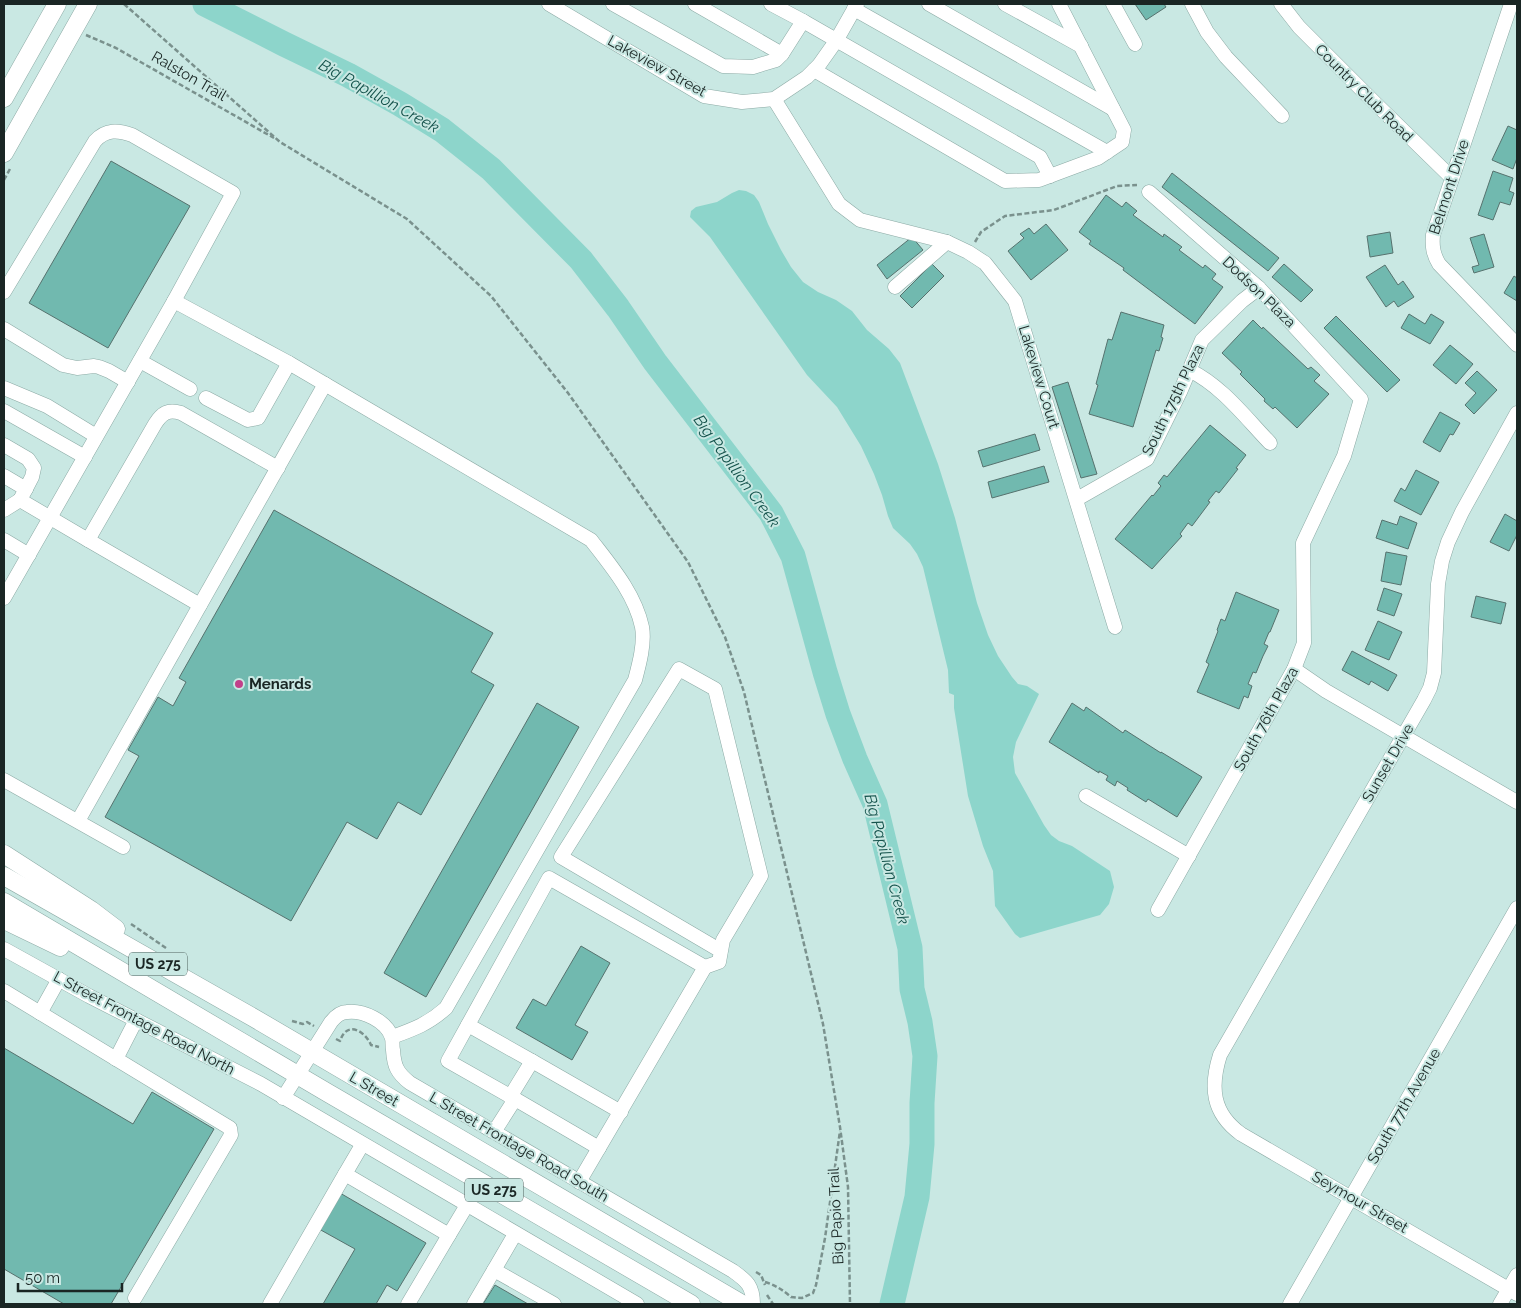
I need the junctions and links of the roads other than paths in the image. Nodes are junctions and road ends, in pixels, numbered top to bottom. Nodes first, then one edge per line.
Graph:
1 (57, 4) edge
2 (549, 4) edge
3 (614, 4) edge
4 (695, 4) edge
5 (771, 4) edge
6 (930, 4) edge
7 (1005, 4) edge
8 (1059, 4) edge
9 (1113, 4) edge
10 (1192, 4) edge
11 (1281, 4) edge
12 (1510, 4) edge
13 (855, 6) edge
14 (86, 8) edge
15 (802, 22) junction
16 (836, 41) junction
17 (1135, 44) dead end
18 (1081, 46) junction
19 (782, 54) junction
20 (814, 70) junction
21 (4, 98) edge
22 (774, 99) junction
23 (1114, 109) junction
24 (1282, 116) dead end
25 (4, 152) edge
26 (1107, 152) junction
27 (1050, 176) junction
28 (1452, 178) junction
29 (1149, 192) road end
30 (947, 242) junction
31 (895, 287) dead end
32 (1259, 288) junction
33 (4, 292) edge
34 (174, 301) junction
35 (4, 329) edge
36 (1517, 345) edge
37 (140, 361) junction
38 (289, 363) junction
39 (1189, 370) junction
40 (128, 382) junction
41 (325, 384) junction
42 (4, 388) edge
43 (190, 389) dead end
44 (206, 398) dead end
45 (1362, 400) joint
46 (4, 411) edge
47 (1517, 413) edge
48 (96, 436) junction
49 (1270, 443) dead end
50 (4, 446) edge
51 (85, 457) junction
52 (278, 468) junction
53 (4, 476) edge
54 (23, 495) junction
55 (1077, 499) junction
56 (4, 510) edge
57 (50, 518) junction
58 (4, 540) edge
59 (88, 540) junction
60 (29, 555) junction
61 (5, 593) edge
62 (200, 605) junction
63 (1115, 627) dead end
64 (1294, 670) junction
65 (1404, 736) junction
66 (4, 780) edge
67 (1086, 796) dead end
68 (1517, 802) edge
69 (78, 821) junction
70 (123, 846) dead end
71 (4, 854) edge
72 (1189, 856) junction
73 (561, 857) junction
74 (4, 876) edge
75 (549, 878) junction
76 (4, 902) edge
77 (1517, 908) edge
78 (1158, 910) dead end
79 (4, 920) edge
80 (4, 949) edge
81 (721, 950) junction
82 (705, 967) junction
83 (168, 969) junction
84 (58, 979) junction
85 (146, 986) junction
86 (4, 991) edge
87 (40, 1013) junction
88 (136, 1020) junction
89 (468, 1025) junction
90 (392, 1037) junction
91 (312, 1052) junction
92 (116, 1059) junction
93 (532, 1061) junction
94 (297, 1075) junction
95 (284, 1098) junction
96 (513, 1098) junction
97 (1215, 1098) joint
98 (621, 1112) junction
99 (494, 1132) junction
100 (362, 1144) junction
101 (600, 1148) junction
102 (345, 1174) junction
103 (580, 1182) junction
104 (1352, 1198) junction
105 (467, 1205) junction
106 (515, 1234) junction
107 (449, 1235) junction
108 (494, 1270) junction
109 (1517, 1275) edge
110 (1513, 1292) edge
111 (136, 1298) dead end
112 (619, 1300) edge
113 (270, 1304) edge
114 (408, 1304) edge
115 (474, 1304) edge
116 (554, 1304) edge
117 (637, 1304) edge
118 (691, 1304) edge
119 (742, 1304) edge
120 (753, 1304) edge
121 (1290, 1304) edge
122 (1500, 1304) edge

1 - 21 main road
2 - 22 street, Lakeview Street
3 - 19 street
4 - 19 street
5 - 15 street
6 - 23 street
7 - 18 street
8 - 18 street
9 - 17 street
10 - 24 street
11 - 28 street, Country Club Road
12 - 28 street, Belmont Drive
13 - 16 street
13 - 26 street
14 - 25 main road
15 - 16 street
15 - 19 street
16 - 20 street
16 - 27 street
18 - 23 street
20 - 22 street
20 - 27 street
22 - 30 street, Lakeview Court
23 - 26 street
26 - 27 street
28 - 36 street, Belmont Drive
29 - 32 street, Dodson Plaza
30 - 31 street
30 - 55 street, Lakeview Court
32 - 39 street, South 175th Plaza
32 - 45 street, Dodson Plaza
33 - 34 street
34 - 37 street
34 - 38 street
35 - 40 street
37 - 40 street
37 - 43 street
38 - 41 street
38 - 44 street
39 - 49 street
39 - 55 street, South 175th Plaza
40 - 48 street
41 - 52 street
41 - 90 street
42 - 48 street
45 - 64 street, South 76th Plaza
46 - 51 street
47 - 65 street, Sunset Drive
48 - 51 street
50 - 54 street
51 - 57 street
52 - 59 street
52 - 62 street
53 - 54 street
54 - 56 street
54 - 57 street
55 - 63 street, Lakeview Court
57 - 59 street
57 - 60 street
58 - 60 street
59 - 62 street
60 - 61 street
62 - 69 street
64 - 65 street
64 - 72 street, South 76th Plaza
65 - 68 street
65 - 97 street, Sunset Drive
66 - 69 street
67 - 72 street
69 - 70 street
71 - 83 main road
72 - 78 street, South 76th Plaza
73 - 75 street
73 - 81 street
73 - 81 street
74 - 83 main road, L Street / US 275
75 - 82 street
75 - 89 street
76 - 85 main road, L Street / US 275
77 - 104 street, South 77th Avenue
79 - 85 main road
80 - 84 street, L Street Frontage Road North
81 - 82 street
82 - 98 street
83 - 91 main road, L Street / US 275
84 - 87 street
84 - 88 street, L Street Frontage Road North
85 - 94 main road, L Street / US 275
86 - 87 street
87 - 92 street
88 - 92 street
88 - 95 street, L Street Frontage Road North
89 - 93 street
89 - 96 street
90 - 91 street
90 - 99 street, L Street Frontage Road South
91 - 94 street
91 - 119 main road, L Street / US 275
92 - 111 street
93 - 96 street
93 - 98 street
94 - 95 street
94 - 118 main road, L Street / US 275
95 - 100 street, L Street Frontage Road North
96 - 99 street
96 - 101 street
97 - 104 street, Seymour Street
98 - 101 street
99 - 103 street, L Street Frontage Road South
100 - 102 street
100 - 105 street, L Street Frontage Road North
101 - 103 street
102 - 107 street
102 - 113 street
103 - 120 street, L Street Frontage Road South
104 - 110 street, Seymour Street
104 - 121 street, South 77th Avenue
105 - 106 street, L Street Frontage Road North
105 - 107 street
106 - 108 street
106 - 112 street, L Street Frontage Road North
107 - 114 street
108 - 115 street
108 - 116 street
109 - 110 street
110 - 122 street
112 - 117 street, L Street Frontage Road North

